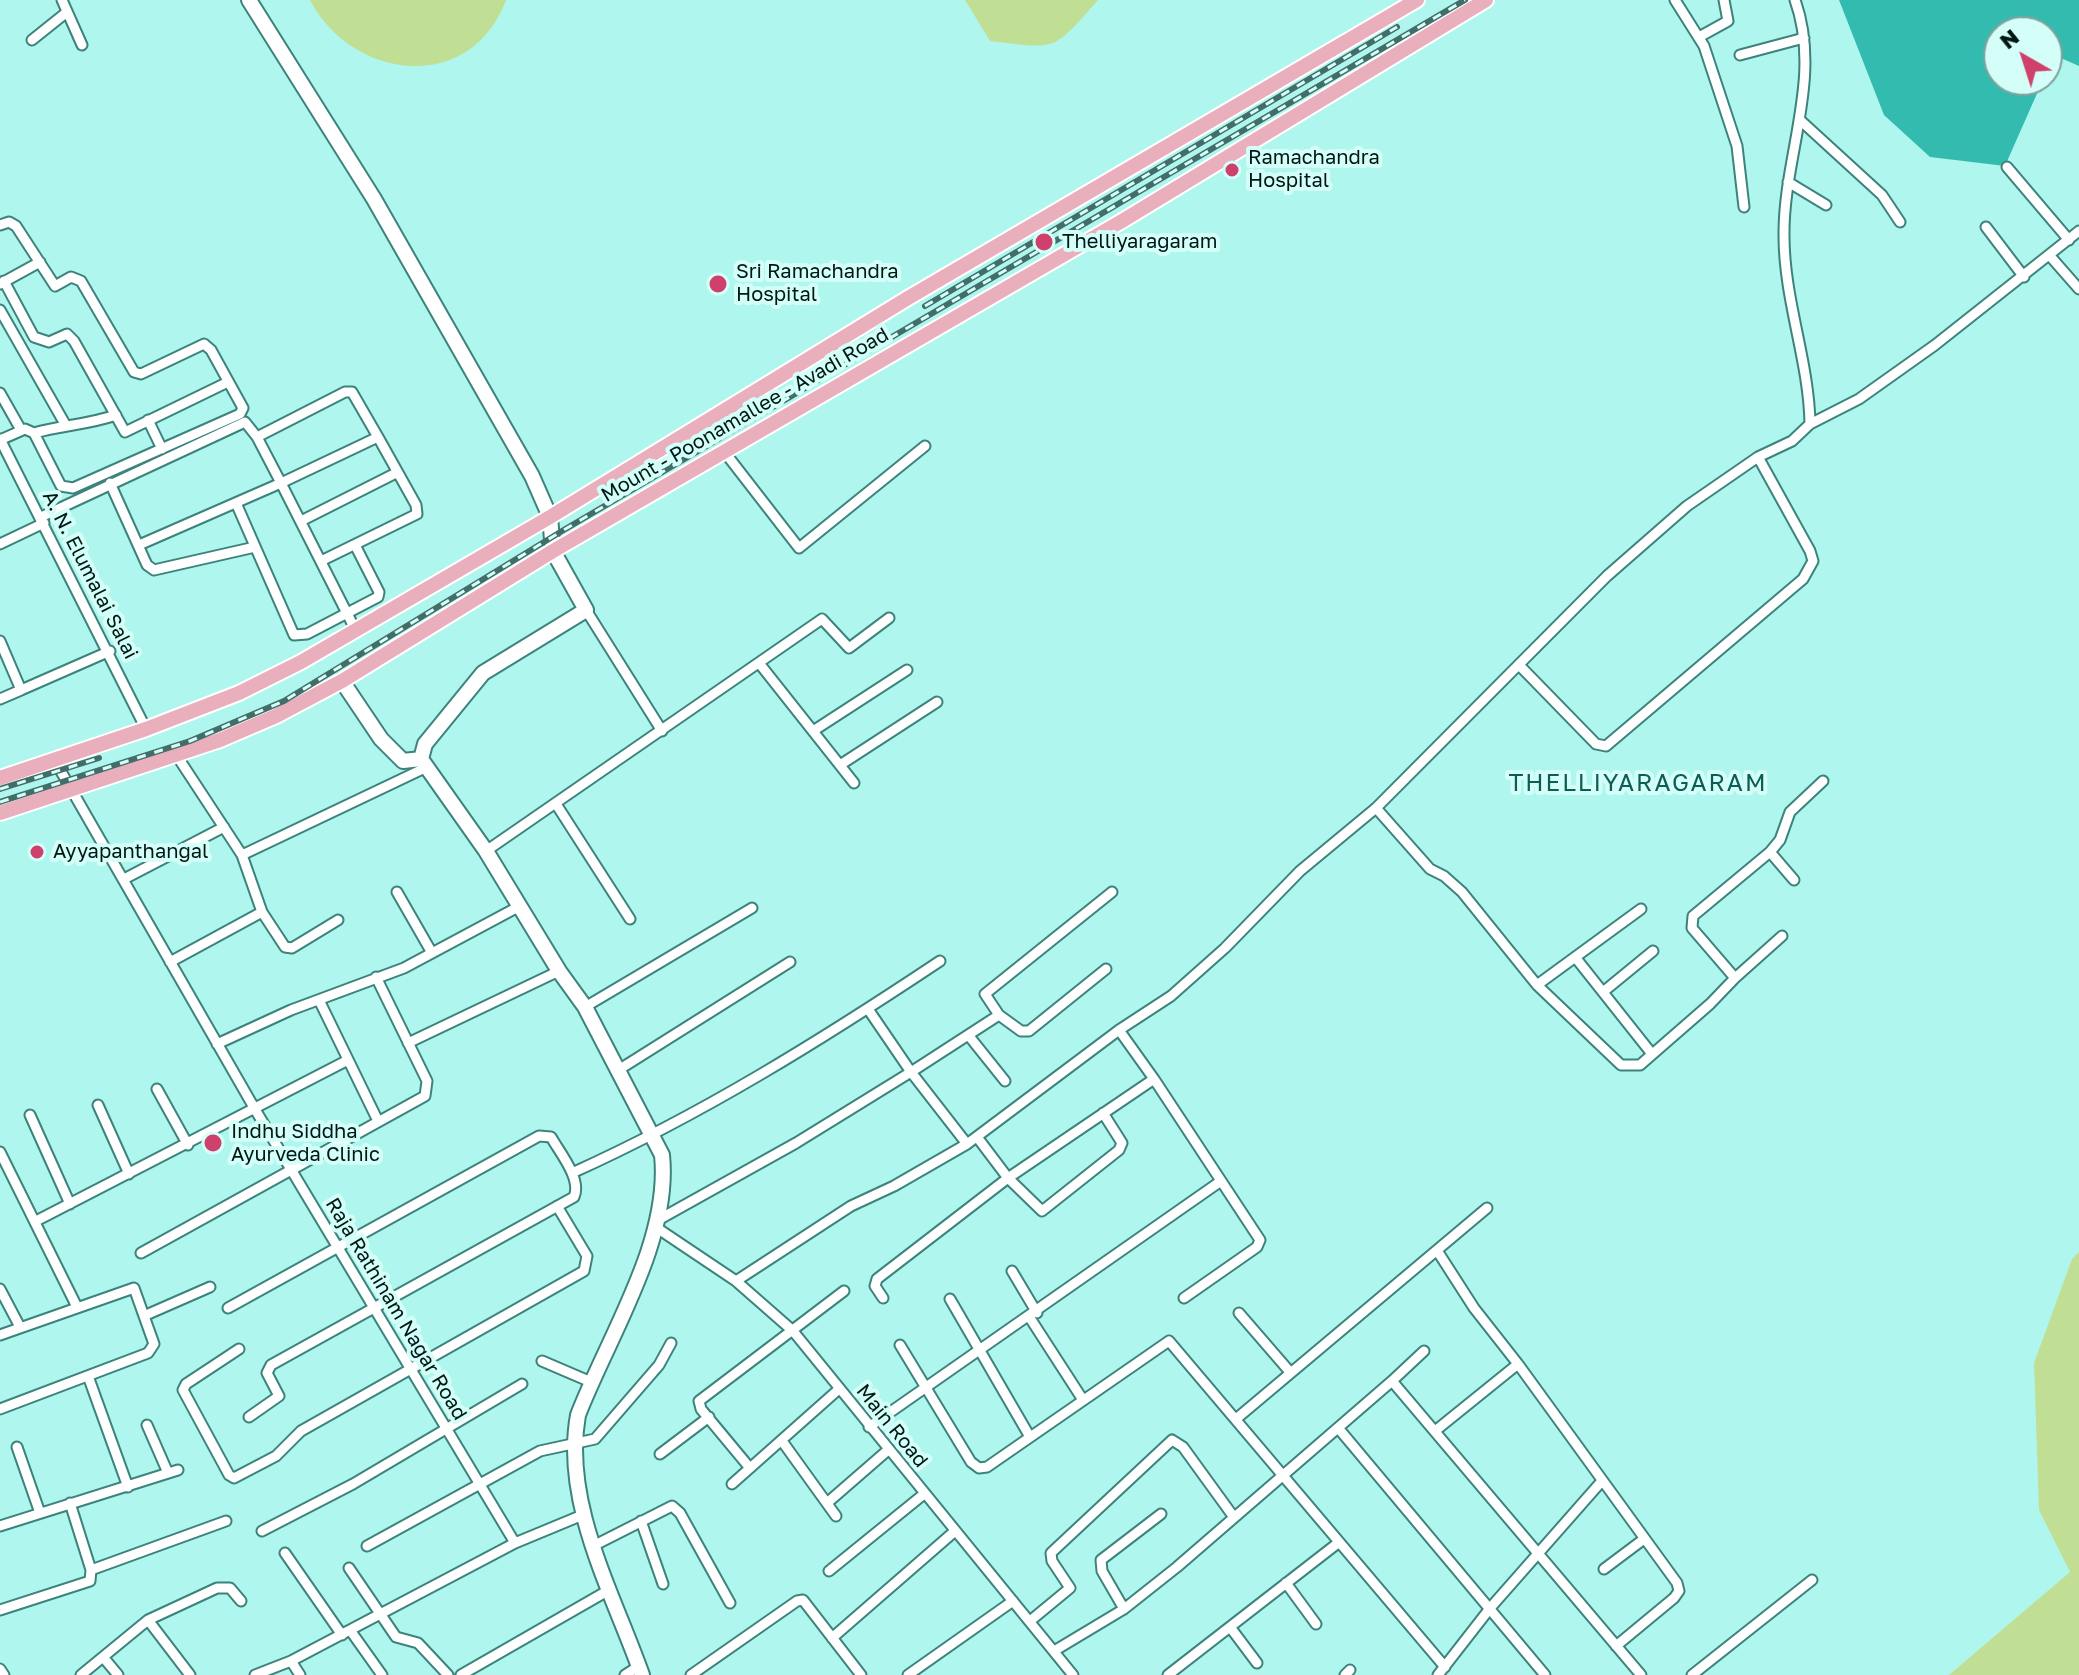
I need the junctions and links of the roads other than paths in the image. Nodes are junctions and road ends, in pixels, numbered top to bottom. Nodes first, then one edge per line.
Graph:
1 (62, 0) edge
2 (249, 0) edge
3 (1417, 0) edge
4 (1486, 0) edge
5 (1675, 0) edge
6 (1724, 0) edge
7 (1795, 0) edge
8 (67, 12) junction
9 (1699, 37) junction
10 (1804, 38) junction
11 (32, 40) dead end
12 (82, 45) dead end
13 (1740, 55) dead end
14 (1800, 120) junction
15 (2007, 167) dead end
16 (1788, 182) junction
17 (1826, 205) dead end
18 (1744, 207) dead end
19 (1900, 222) dead end
20 (0, 225) edge
21 (1986, 227) dead end
22 (2079, 231) edge
23 (2069, 240) junction
24 (2052, 254) junction
25 (40, 262) junction
26 (2024, 277) junction
27 (2079, 280) edge
28 (2, 282) edge
29 (2079, 289) edge
30 (0, 310) edge
31 (228, 382) junction
32 (0, 393) edge
33 (116, 415) junction
34 (148, 420) junction
35 (65, 424) junction
36 (1810, 424) junction
37 (21, 430) junction
38 (34, 433) junction
39 (257, 437) junction
40 (378, 437) junction
41 (0, 439) edge
42 (925, 446) dead end
43 (162, 449) junction
44 (723, 450) junction
45 (1758, 457) junction
46 (12, 462) junction
47 (0, 468) edge
48 (396, 473) junction
49 (110, 483) junction
50 (281, 483) junction
51 (236, 503) junction
52 (550, 517) junction
53 (42, 520) junction
54 (301, 521) junction
55 (0, 544) edge
56 (139, 545) junction
57 (355, 545) junction
58 (255, 547) junction
59 (553, 551) junction
60 (321, 561) junction
61 (586, 610) junction
62 (348, 613) junction
63 (889, 618) dead end
64 (356, 631) junction
65 (0, 641) edge
66 (110, 651) junction
67 (759, 663) junction
68 (1519, 665) junction
69 (907, 670) dead end
70 (342, 681) junction
71 (21, 690) junction
72 (0, 699) edge
73 (937, 702) dead end
74 (146, 729) junction
75 (662, 731) junction
76 (813, 731) junction
77 (177, 756) junction
78 (55, 761) junction
79 (424, 763) junction
80 (840, 765) junction
81 (0, 778) edge
82 (1823, 781) dead end
83 (854, 783) dead end
84 (71, 792) junction
85 (556, 804) junction
86 (1376, 808) junction
87 (0, 813) edge
88 (224, 827) junction
89 (486, 851) junction
90 (1770, 852) junction
91 (242, 855) junction
92 (124, 879) junction
93 (1794, 880) dead end
94 (397, 892) dead end
95 (1112, 892) dead end
96 (518, 907) junction
97 (752, 908) dead end
98 (1641, 909) dead end
99 (262, 912) junction
100 (630, 919) dead end
101 (338, 920) dead end
102 (1782, 936) dead end
103 (1653, 951) dead end
104 (432, 953) junction
105 (1575, 957) junction
106 (940, 961) dead end
107 (170, 962) junction
108 (790, 962) dead end
109 (1106, 969) dead end
110 (559, 971) junction
111 (376, 977) junction
112 (1735, 978) junction
113 (1537, 985) junction
114 (1603, 992) junction
115 (319, 1000) junction
116 (585, 1007) junction
117 (868, 1009) junction
118 (999, 1015) junction
119 (1119, 1030) junction
120 (969, 1036) junction
121 (408, 1043) junction
122 (217, 1044) junction
123 (1652, 1054) junction
124 (348, 1060) junction
125 (620, 1069) junction
126 (911, 1072) junction
127 (1154, 1079) junction
128 (1005, 1081) dead end
129 (157, 1089) dead end
130 (98, 1105) dead end
131 (256, 1111) junction
132 (1103, 1113) junction
133 (30, 1115) dead end
134 (378, 1121) junction
135 (652, 1136) junction
136 (977, 1137) junction
137 (967, 1144) junction
138 (188, 1145) junction
139 (0, 1152) edge
140 (291, 1168) junction
141 (572, 1173) junction
142 (129, 1174) junction
143 (1008, 1178) junction
144 (1221, 1181) junction
145 (70, 1204) junction
146 (557, 1206) junction
147 (1487, 1208) dead end
148 (36, 1221) junction
149 (657, 1224) junction
150 (337, 1248) junction
151 (1438, 1252) junction
152 (141, 1253) dead end
153 (1012, 1271) dead end
154 (736, 1281) junction
155 (210, 1287) dead end
156 (0, 1289) edge
157 (844, 1291) dead end
158 (883, 1298) dead end
159 (1184, 1298) dead end
160 (950, 1299) dead end
161 (374, 1306) junction
162 (77, 1307) junction
163 (228, 1308) dead end
164 (1239, 1313) dead end
165 (146, 1315) junction
166 (1034, 1315) junction
167 (20, 1327) junction
168 (793, 1331) junction
169 (0, 1335) edge
170 (671, 1343) dead end
171 (900, 1345) dead end
172 (239, 1349) dead end
173 (981, 1351) junction
174 (1424, 1351) dead end
175 (542, 1361) dead end
176 (1518, 1364) junction
177 (408, 1368) junction
178 (1290, 1372) junction
179 (88, 1376) junction
180 (1392, 1381) junction
181 (591, 1382) junction
182 (522, 1384) dead end
183 (839, 1389) junction
184 (926, 1389) junction
185 (1083, 1400) junction
186 (0, 1409) edge
187 (249, 1417) dead end
188 (709, 1417) junction
189 (1236, 1419) junction
190 (147, 1425) dead end
191 (869, 1427) junction
192 (447, 1428) junction
193 (1339, 1429) junction
194 (1435, 1431) junction
195 (1030, 1437) junction
196 (782, 1441) junction
197 (572, 1446) junction
198 (17, 1447) dead end
199 (888, 1450) junction
200 (660, 1454) dead end
201 (750, 1468) junction
202 (1284, 1475) junction
203 (1601, 1482) junction
204 (480, 1484) junction
205 (732, 1484) dead end
206 (128, 1487) junction
207 (924, 1494) junction
208 (70, 1503) junction
209 (827, 1503) junction
210 (40, 1513) junction
211 (585, 1514) junction
212 (1161, 1514) dead end
213 (836, 1516) dead end
214 (1233, 1516) junction
215 (226, 1521) dead end
216 (641, 1521) junction
217 (0, 1526) edge
218 (262, 1531) dead end
219 (955, 1531) junction
220 (1644, 1539) junction
221 (515, 1543) junction
222 (1338, 1543) junction
223 (595, 1545) junction
224 (367, 1546) dead end
225 (285, 1553) dead end
226 (1537, 1554) junction
227 (349, 1568) dead end
228 (1604, 1569) dead end
229 (91, 1570) junction
230 (829, 1571) dead end
231 (1812, 1580) dead end
232 (1286, 1583) junction
233 (663, 1584) dead end
234 (609, 1590) junction
235 (241, 1601) dead end
236 (1013, 1601) junction
237 (730, 1603) dead end
238 (1491, 1607) junction
239 (1124, 1609) junction
240 (0, 1610) edge
241 (378, 1615) junction
242 (148, 1620) junction
243 (1030, 1621) junction
244 (1316, 1624) dead end
245 (1230, 1627) junction
246 (346, 1632) junction
247 (832, 1638) junction
248 (1616, 1646) junction
249 (1054, 1651) junction
250 (103, 1657) junction
251 (291, 1661) junction
252 (1257, 1663) dead end
253 (0, 1669) edge
254 (640, 1670) edge
255 (1442, 1671) edge
256 (4, 1675) edge
257 (81, 1675) edge
258 (118, 1675) edge
259 (190, 1675) edge
260 (255, 1675) edge
261 (300, 1675) edge
262 (382, 1675) edge
263 (448, 1675) edge
264 (461, 1675) edge
265 (625, 1675) edge
266 (691, 1675) edge
267 (861, 1675) edge
268 (908, 1675) edge
269 (1073, 1675) edge
270 (1168, 1675) edge
271 (1545, 1675) edge
272 (1641, 1675) edge
273 (1692, 1675) edge

1 - 8 street
2 - 52 street
3 - 52 main road, Mount - Poonamallee - Avadi Road
4 - 44 main road, Mount - Poonamallee - Avadi Road
5 - 9 street
6 - 9 street
7 - 10 street
8 - 11 street
8 - 12 street
9 - 18 street
10 - 13 street
10 - 14 street
14 - 16 street
14 - 19 street
15 - 23 street
16 - 17 street
16 - 36 street
20 - 25 street
21 - 26 street
22 - 23 street
23 - 24 street
24 - 26 street
24 - 27 street
24 - 29 street
25 - 28 street
25 - 31 street
26 - 36 street
28 - 33 street
30 - 35 street
31 - 34 street
31 - 43 street
32 - 37 street
33 - 34 street
33 - 35 street
34 - 43 street
35 - 38 street
36 - 45 street
37 - 38 street
37 - 41 street
38 - 43 street
39 - 40 street
39 - 49 street
39 - 50 street
40 - 48 street
40 - 50 street
41 - 46 street, A. N. Elumalai Salai
42 - 44 street
44 - 59 main road, Mount - Poonamallee - Avadi Road
45 - 68 street
45 - 68 street
46 - 47 street
46 - 53 street, A. N. Elumalai Salai
48 - 54 street
48 - 57 street
49 - 53 street
49 - 56 street
50 - 51 street
50 - 54 street
51 - 56 street
51 - 58 street
52 - 59 street
52 - 64 main road, Mount - Poonamallee - Avadi Road
53 - 55 street
53 - 66 street, A. N. Elumalai Salai
54 - 60 street
56 - 58 street
57 - 60 street
57 - 62 street
58 - 62 street
59 - 61 street
59 - 70 main road, Mount - Poonamallee - Avadi Road
60 - 62 street
61 - 75 street
61 - 79 street
62 - 64 street
63 - 67 street
64 - 74 main road, Mount - Poonamallee - Avadi Road
65 - 71 street
66 - 71 street
66 - 74 street, A. N. Elumalai Salai
67 - 75 street
67 - 76 street
68 - 86 street
69 - 76 street
70 - 77 main road, Mount - Poonamallee - Avadi Road
70 - 79 street
71 - 72 street
73 - 80 street
74 - 78 main road, Mount - Poonamallee - Avadi Road
75 - 85 street
76 - 80 street
77 - 84 main road, Mount - Poonamallee - Avadi Road
77 - 88 street
78 - 81 main road, Mount - Poonamallee - Avadi Road
78 - 84 street, Raja Rathinam Nagar Road
79 - 89 street
79 - 91 street
80 - 83 street
82 - 90 street
84 - 87 main road, Mount - Poonamallee - Avadi Road
84 - 92 street, Raja Rathinam Nagar Road
85 - 89 street
85 - 100 street
86 - 113 street
86 - 119 street
88 - 91 street
88 - 92 street
89 - 96 street
90 - 93 street
90 - 112 street
91 - 99 street
92 - 107 street, Raja Rathinam Nagar Road
94 - 104 street
95 - 118 street
96 - 104 street
96 - 110 street
97 - 116 street
98 - 105 street
99 - 101 street
99 - 107 street
102 - 112 street
103 - 114 street
104 - 111 street
105 - 113 street
105 - 114 street
106 - 117 street
107 - 122 street, Raja Rathinam Nagar Road
108 - 125 street
109 - 118 street
110 - 116 street
110 - 121 street
111 - 115 street
111 - 121 street
112 - 123 street
113 - 123 street
114 - 123 street
115 - 122 street
115 - 124 street
116 - 125 street
117 - 126 street
117 - 135 street
118 - 120 street
119 - 127 street
119 - 136 street
120 - 126 street
120 - 128 street
121 - 134 street
122 - 131 street, Raja Rathinam Nagar Road
124 - 131 street
124 - 134 street
125 - 135 street
126 - 137 street
126 - 149 street
127 - 132 street
127 - 144 street
129 - 138 street
130 - 142 street
131 - 138 street
131 - 140 street, Raja Rathinam Nagar Road
132 - 143 street
132 - 143 street
133 - 145 street
134 - 140 street
135 - 141 street
135 - 149 street
136 - 137 street
136 - 143 street
137 - 154 street
138 - 142 street
139 - 148 street
140 - 150 street, Raja Rathinam Nagar Road
140 - 152 street
141 - 146 street
141 - 150 street
142 - 145 street
143 - 158 street
144 - 159 street
144 - 166 street
145 - 148 street
146 - 161 street
146 - 177 street
147 - 151 street
148 - 162 street
149 - 154 street, Main Road
149 - 181 street
150 - 161 street, Raja Rathinam Nagar Road
150 - 163 street
151 - 176 street
151 - 178 street
153 - 166 street
154 - 168 street, Main Road
155 - 165 street
156 - 167 street
157 - 168 street
160 - 173 street
161 - 177 street, Raja Rathinam Nagar Road
161 - 187 street
162 - 165 street
162 - 167 street
164 - 178 street
165 - 179 street
166 - 173 street
166 - 185 street
167 - 169 street
168 - 183 street, Main Road
168 - 188 street
170 - 197 street
171 - 184 street
172 - 177 street
173 - 184 street
173 - 195 street
174 - 180 street
175 - 181 street
176 - 194 street
176 - 203 street
177 - 192 street, Raja Rathinam Nagar Road
178 - 189 street
179 - 186 street
179 - 206 street
180 - 193 street
180 - 194 street
181 - 197 street
182 - 192 street
183 - 191 street, Main Road
183 - 196 street
184 - 191 street
184 - 195 street
185 - 189 street
185 - 195 street
188 - 200 street
188 - 201 street
189 - 202 street
190 - 206 street
191 - 199 street, Main Road
192 - 204 street, Raja Rathinam Nagar Road
192 - 218 street
193 - 202 street
193 - 238 street
194 - 226 street
196 - 201 street
196 - 209 street
197 - 204 street
197 - 211 street
198 - 210 street
199 - 207 street, Main Road
199 - 209 street
201 - 205 street
202 - 214 street
202 - 222 street
203 - 220 street
203 - 226 street
204 - 221 street, Raja Rathinam Nagar Road
204 - 224 street
206 - 208 street
207 - 219 street, Main Road
207 - 230 street
208 - 210 street
208 - 229 street
209 - 213 street
210 - 217 street
211 - 221 street
211 - 223 street
212 - 239 street
214 - 239 street
214 - 243 street
215 - 229 street
216 - 223 street
216 - 233 street
216 - 237 street
219 - 236 street, Main Road
219 - 247 street
220 - 228 street
220 - 248 street
221 - 241 street
222 - 232 street
222 - 255 street
223 - 234 street
225 - 246 street
226 - 238 street
226 - 248 street
227 - 241 street
229 - 240 street
231 - 273 street
232 - 244 street
232 - 245 street
234 - 254 street
234 - 264 street
235 - 242 street
236 - 243 street, Main Road
236 - 268 street
238 - 255 street
238 - 271 street
239 - 249 street
241 - 246 street
241 - 263 street
242 - 250 street
242 - 259 street
243 - 249 street, Main Road
245 - 252 street
245 - 270 street
246 - 251 street
246 - 262 street
247 - 266 street
247 - 267 street
248 - 272 street
249 - 269 street, Main Road
250 - 257 street
250 - 258 street
251 - 260 street
251 - 261 street
253 - 256 street
254 - 265 street

